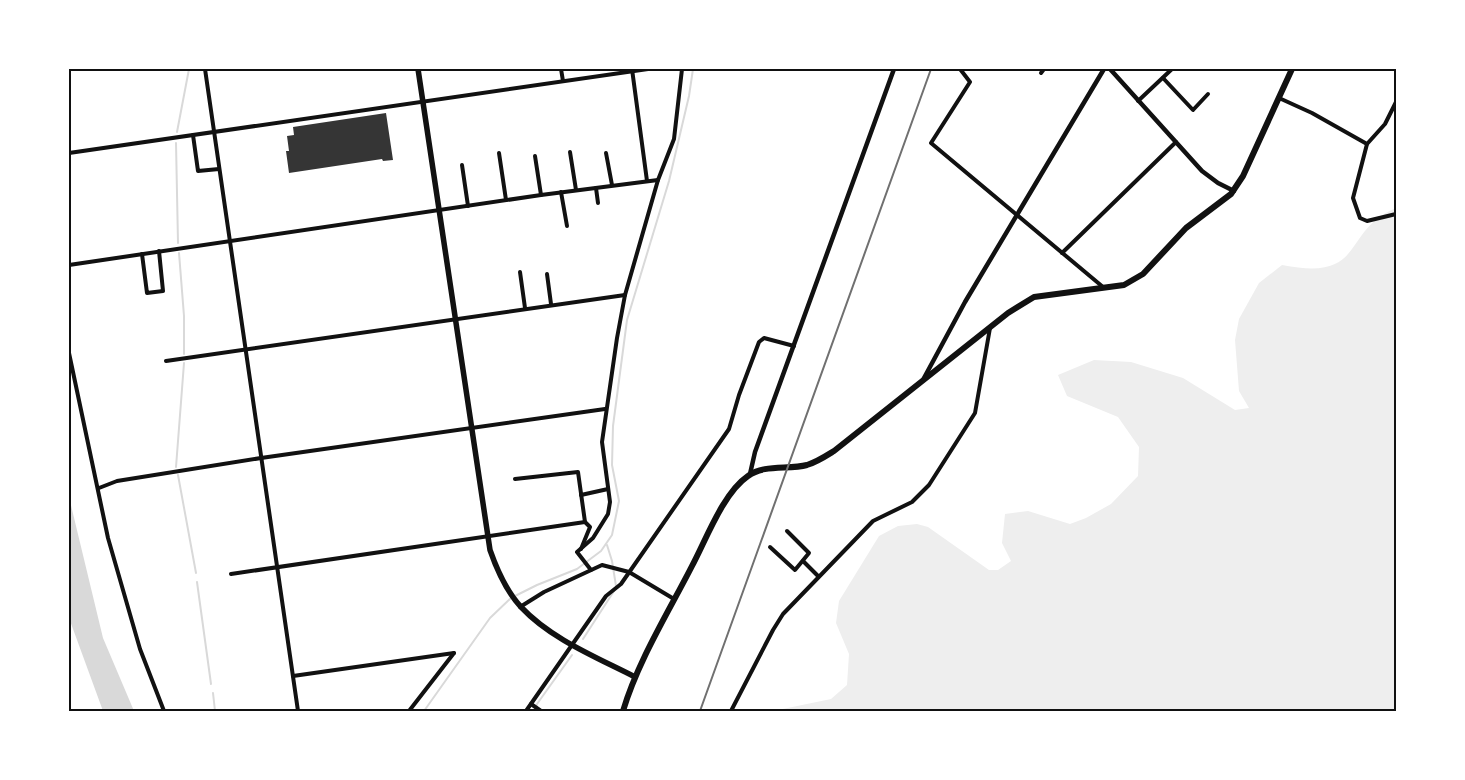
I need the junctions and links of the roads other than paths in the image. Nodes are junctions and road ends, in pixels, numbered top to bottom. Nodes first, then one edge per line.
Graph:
1 (205, 69) edge
2 (418, 69) edge
3 (561, 69) edge
4 (648, 69) edge
5 (682, 69) edge
6 (894, 69) edge
7 (960, 69) edge
8 (1044, 69) edge
9 (1104, 69) edge
10 (1110, 69) edge
11 (1172, 69) edge
12 (1292, 69) edge
13 (632, 70) edge
14 (1040, 73) dead end
15 (1163, 78) junction
16 (563, 81) junction
17 (1208, 94) dead end
18 (1279, 98) junction
19 (423, 101) junction
20 (1138, 101) junction
21 (1396, 102) edge
22 (214, 132) junction
23 (193, 135) junction
24 (1176, 142) junction
25 (1367, 144) junction
26 (570, 152) dead end
27 (69, 153) edge
28 (499, 153) dead end
29 (606, 153) dead end
30 (535, 156) dead end
31 (462, 165) dead end
32 (219, 170) junction
33 (647, 180) junction
34 (658, 180) junction
35 (612, 185) junction
36 (596, 188) junction
37 (576, 190) junction
38 (1234, 190) junction
39 (562, 192) junction
40 (541, 195) junction
41 (506, 200) junction
42 (598, 204) dead end
43 (468, 206) junction
44 (439, 210) junction
45 (1396, 214) edge
46 (1017, 215) junction
47 (566, 226) dead end
48 (230, 241) junction
49 (159, 251) junction
50 (1062, 253) junction
51 (142, 254) junction
52 (69, 265) edge
53 (520, 272) dead end
54 (547, 274) dead end
55 (1104, 288) junction
56 (625, 295) junction
57 (551, 304) junction
58 (525, 308) junction
59 (455, 319) junction
60 (990, 328) junction
61 (794, 346) junction
62 (246, 349) junction
63 (69, 353) edge
64 (166, 361) dead end
65 (922, 382) junction
66 (605, 409) junction
67 (471, 428) junction
68 (261, 458) junction
69 (750, 474) junction
70 (515, 479) dead end
71 (99, 488) junction
72 (608, 489) junction
73 (581, 495) junction
74 (586, 522) junction
75 (787, 530) dead end
76 (487, 537) junction
77 (770, 547) dead end
78 (581, 549) junction
79 (803, 561) junction
80 (276, 566) junction
81 (590, 569) junction
82 (629, 572) junction
83 (231, 574) dead end
84 (818, 576) junction
85 (675, 600) junction
86 (520, 606) junction
87 (574, 646) junction
88 (293, 676) junction
89 (635, 677) junction
90 (532, 705) junction
91 (540, 710) edge
92 (164, 711) edge
93 (298, 711) edge
94 (409, 711) edge
95 (526, 711) edge
96 (624, 711) edge
97 (731, 711) edge

1 - 22 street
2 - 19 main road
3 - 16 street
4 - 13 street
5 - 34 street
6 - 61 street
7 - 46 street
8 - 14 street
9 - 46 street
10 - 20 street
11 - 15 street
12 - 18 highway
13 - 16 street
13 - 33 street
15 - 17 street
15 - 20 street
16 - 19 street
18 - 25 street
18 - 38 highway
19 - 22 street
19 - 44 main road
20 - 24 street
21 - 25 street
22 - 23 street
22 - 32 street
23 - 27 street
23 - 32 street
24 - 38 street
24 - 50 street
25 - 45 street
26 - 37 street
28 - 41 street
29 - 35 street
30 - 40 street
31 - 43 street
32 - 48 street
33 - 34 street
33 - 35 street
34 - 56 street
35 - 36 street
36 - 37 street
36 - 42 street
37 - 39 street
38 - 55 highway
39 - 40 street
39 - 47 street
40 - 41 street
41 - 43 street
43 - 44 street
44 - 48 street
44 - 59 main road
46 - 50 street
46 - 65 street
48 - 49 street
48 - 62 street
49 - 51 street
49 - 51 street
50 - 55 street
51 - 52 street
53 - 58 street
54 - 57 street
55 - 60 highway
56 - 57 street
56 - 66 street
57 - 58 street
58 - 59 street
59 - 62 street
59 - 67 main road
60 - 65 highway
60 - 84 street
61 - 69 street
61 - 82 street
62 - 64 street
62 - 68 street
63 - 71 street
65 - 69 highway
66 - 67 street
66 - 72 street
67 - 68 street
67 - 76 main road
68 - 71 street
68 - 80 street
69 - 85 highway
70 - 73 street
71 - 92 street
72 - 73 street
72 - 78 street
73 - 74 street
74 - 76 street
74 - 78 street
75 - 79 street
76 - 80 street
76 - 86 main road
77 - 79 street
78 - 81 street
79 - 84 street
80 - 83 street
80 - 88 street
81 - 82 street
81 - 86 street
82 - 85 street
82 - 87 street
84 - 97 street
85 - 89 highway
86 - 87 main road
87 - 89 main road
87 - 90 street
88 - 93 street
88 - 94 street
89 - 96 highway
90 - 91 street
90 - 95 street

